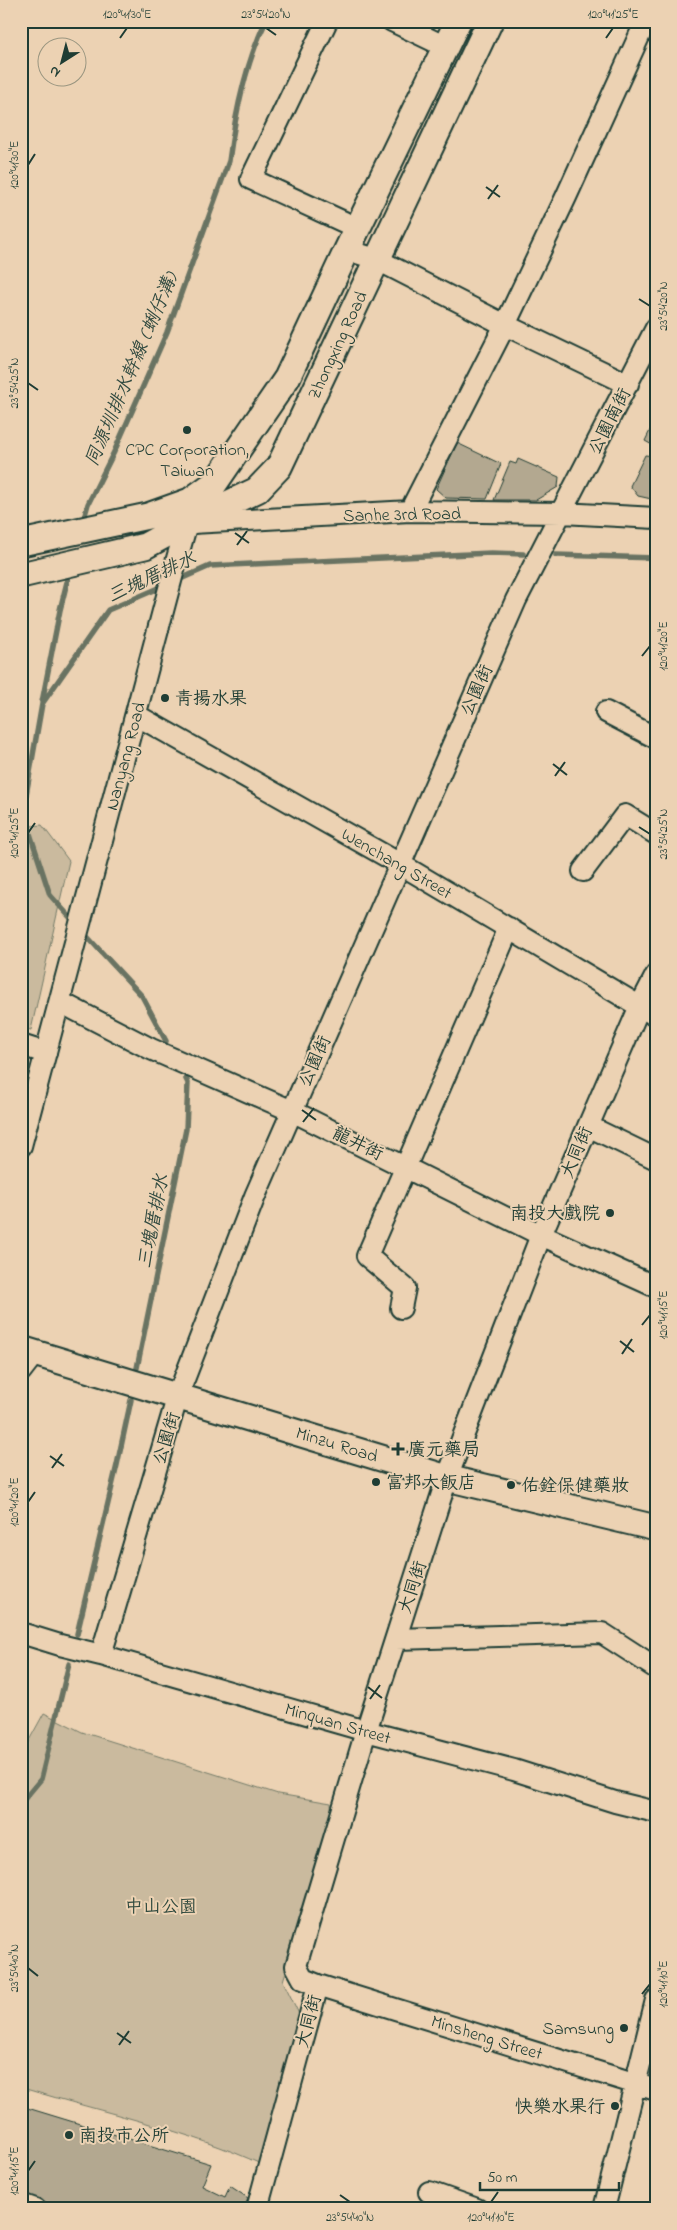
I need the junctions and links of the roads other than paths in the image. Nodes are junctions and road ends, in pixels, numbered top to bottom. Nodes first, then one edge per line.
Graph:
1 (327, 21) edge
2 (392, 21) edge
3 (458, 21) edge
4 (490, 21) edge
5 (646, 21) edge
6 (446, 47) junction
7 (352, 239) junction
8 (376, 259) junction
9 (505, 325) junction
10 (656, 328) edge
11 (287, 378) junction
12 (628, 384) junction
13 (316, 392) junction
14 (215, 483) junction
15 (410, 512) junction
16 (562, 513) junction
17 (148, 516) junction
18 (656, 518) edge
19 (187, 523) junction
20 (21, 543) edge
21 (21, 575) edge
22 (606, 712) dead end
23 (136, 714) junction
24 (656, 738) edge
25 (656, 834) edge
26 (400, 864) junction
27 (583, 871) dead end
28 (508, 928) junction
29 (656, 975) edge
30 (60, 1002) junction
31 (648, 1011) edge
32 (21, 1045) edge
33 (46, 1053) junction
34 (292, 1111) junction
35 (588, 1126) junction
36 (21, 1146) edge
37 (656, 1159) edge
38 (404, 1166) junction
39 (541, 1235) junction
40 (656, 1287) edge
41 (401, 1308) dead end
42 (21, 1330) edge
43 (26, 1358) edge
44 (178, 1395) junction
45 (447, 1478) junction
46 (656, 1528) edge
47 (21, 1633) edge
48 (396, 1639) junction
49 (101, 1655) junction
50 (656, 1668) edge
51 (366, 1731) junction
52 (656, 1812) edge
53 (318, 1985) junction
54 (656, 2000) edge
55 (636, 2083) junction
56 (656, 2090) edge
57 (428, 2192) dead end
58 (21, 2204) edge
59 (35, 2209) edge
60 (257, 2209) edge
61 (477, 2209) edge
62 (604, 2209) edge

1 - 7 street
2 - 6 street
3 - 6 main road, Zhongxing Road
4 - 8 main road, Zhongxing Road
5 - 9 street
6 - 7 main road, Zhongxing Road
7 - 8 street
7 - 11 main road, Zhongxing Road
8 - 9 street
8 - 13 main road, Zhongxing Road
9 - 12 street
9 - 15 street
10 - 12 street, 公園南街
11 - 13 main road
11 - 14 main road, Zhongxing Road
12 - 16 street, 公園南街
13 - 19 main road, Zhongxing Road
14 - 17 main road, Zhongxing Road
14 - 19 street
15 - 16 street, Sanhe 3rd Road
15 - 19 street, Sanhe 3rd Road
16 - 18 street, Sanhe 3rd Road
16 - 26 street, 公園街
17 - 19 street, Sanhe 3rd Road
17 - 20 main road, Zhongxing Road
19 - 21 main road, Zhongxing Road
19 - 23 street, Nanyang Road
22 - 24 street
23 - 26 street, Wenchang Street
23 - 30 street, Nanyang Road
25 - 27 street
26 - 28 street, Wenchang Street
26 - 34 street, 公園街
28 - 31 street, Wenchang Street
28 - 38 street
29 - 31 street, 大同街
30 - 33 street
30 - 34 street, 龍井街
31 - 35 street, 大同街
32 - 33 street
33 - 36 street
34 - 38 street, 龍井街
34 - 44 street, 公園街
35 - 37 street
35 - 39 street, 大同街
38 - 39 street, 龍井街
38 - 41 street
39 - 40 street, 龍井街
39 - 45 street, 大同街
42 - 43 main road
43 - 44 main road, Minzu Road
44 - 45 main road, Minzu Road
44 - 49 street, 公園街
45 - 46 main road, Minzu Road
45 - 48 street, 大同街
47 - 49 street, Minquan Street
48 - 50 street
48 - 51 street, 大同街
49 - 51 street, Minquan Street
51 - 52 street, Minquan Street
51 - 53 street, 大同街
53 - 55 street, Minsheng Street
53 - 60 street, 大同街
54 - 55 street
55 - 56 street, Minsheng Street
55 - 62 street
57 - 61 street
58 - 59 street

